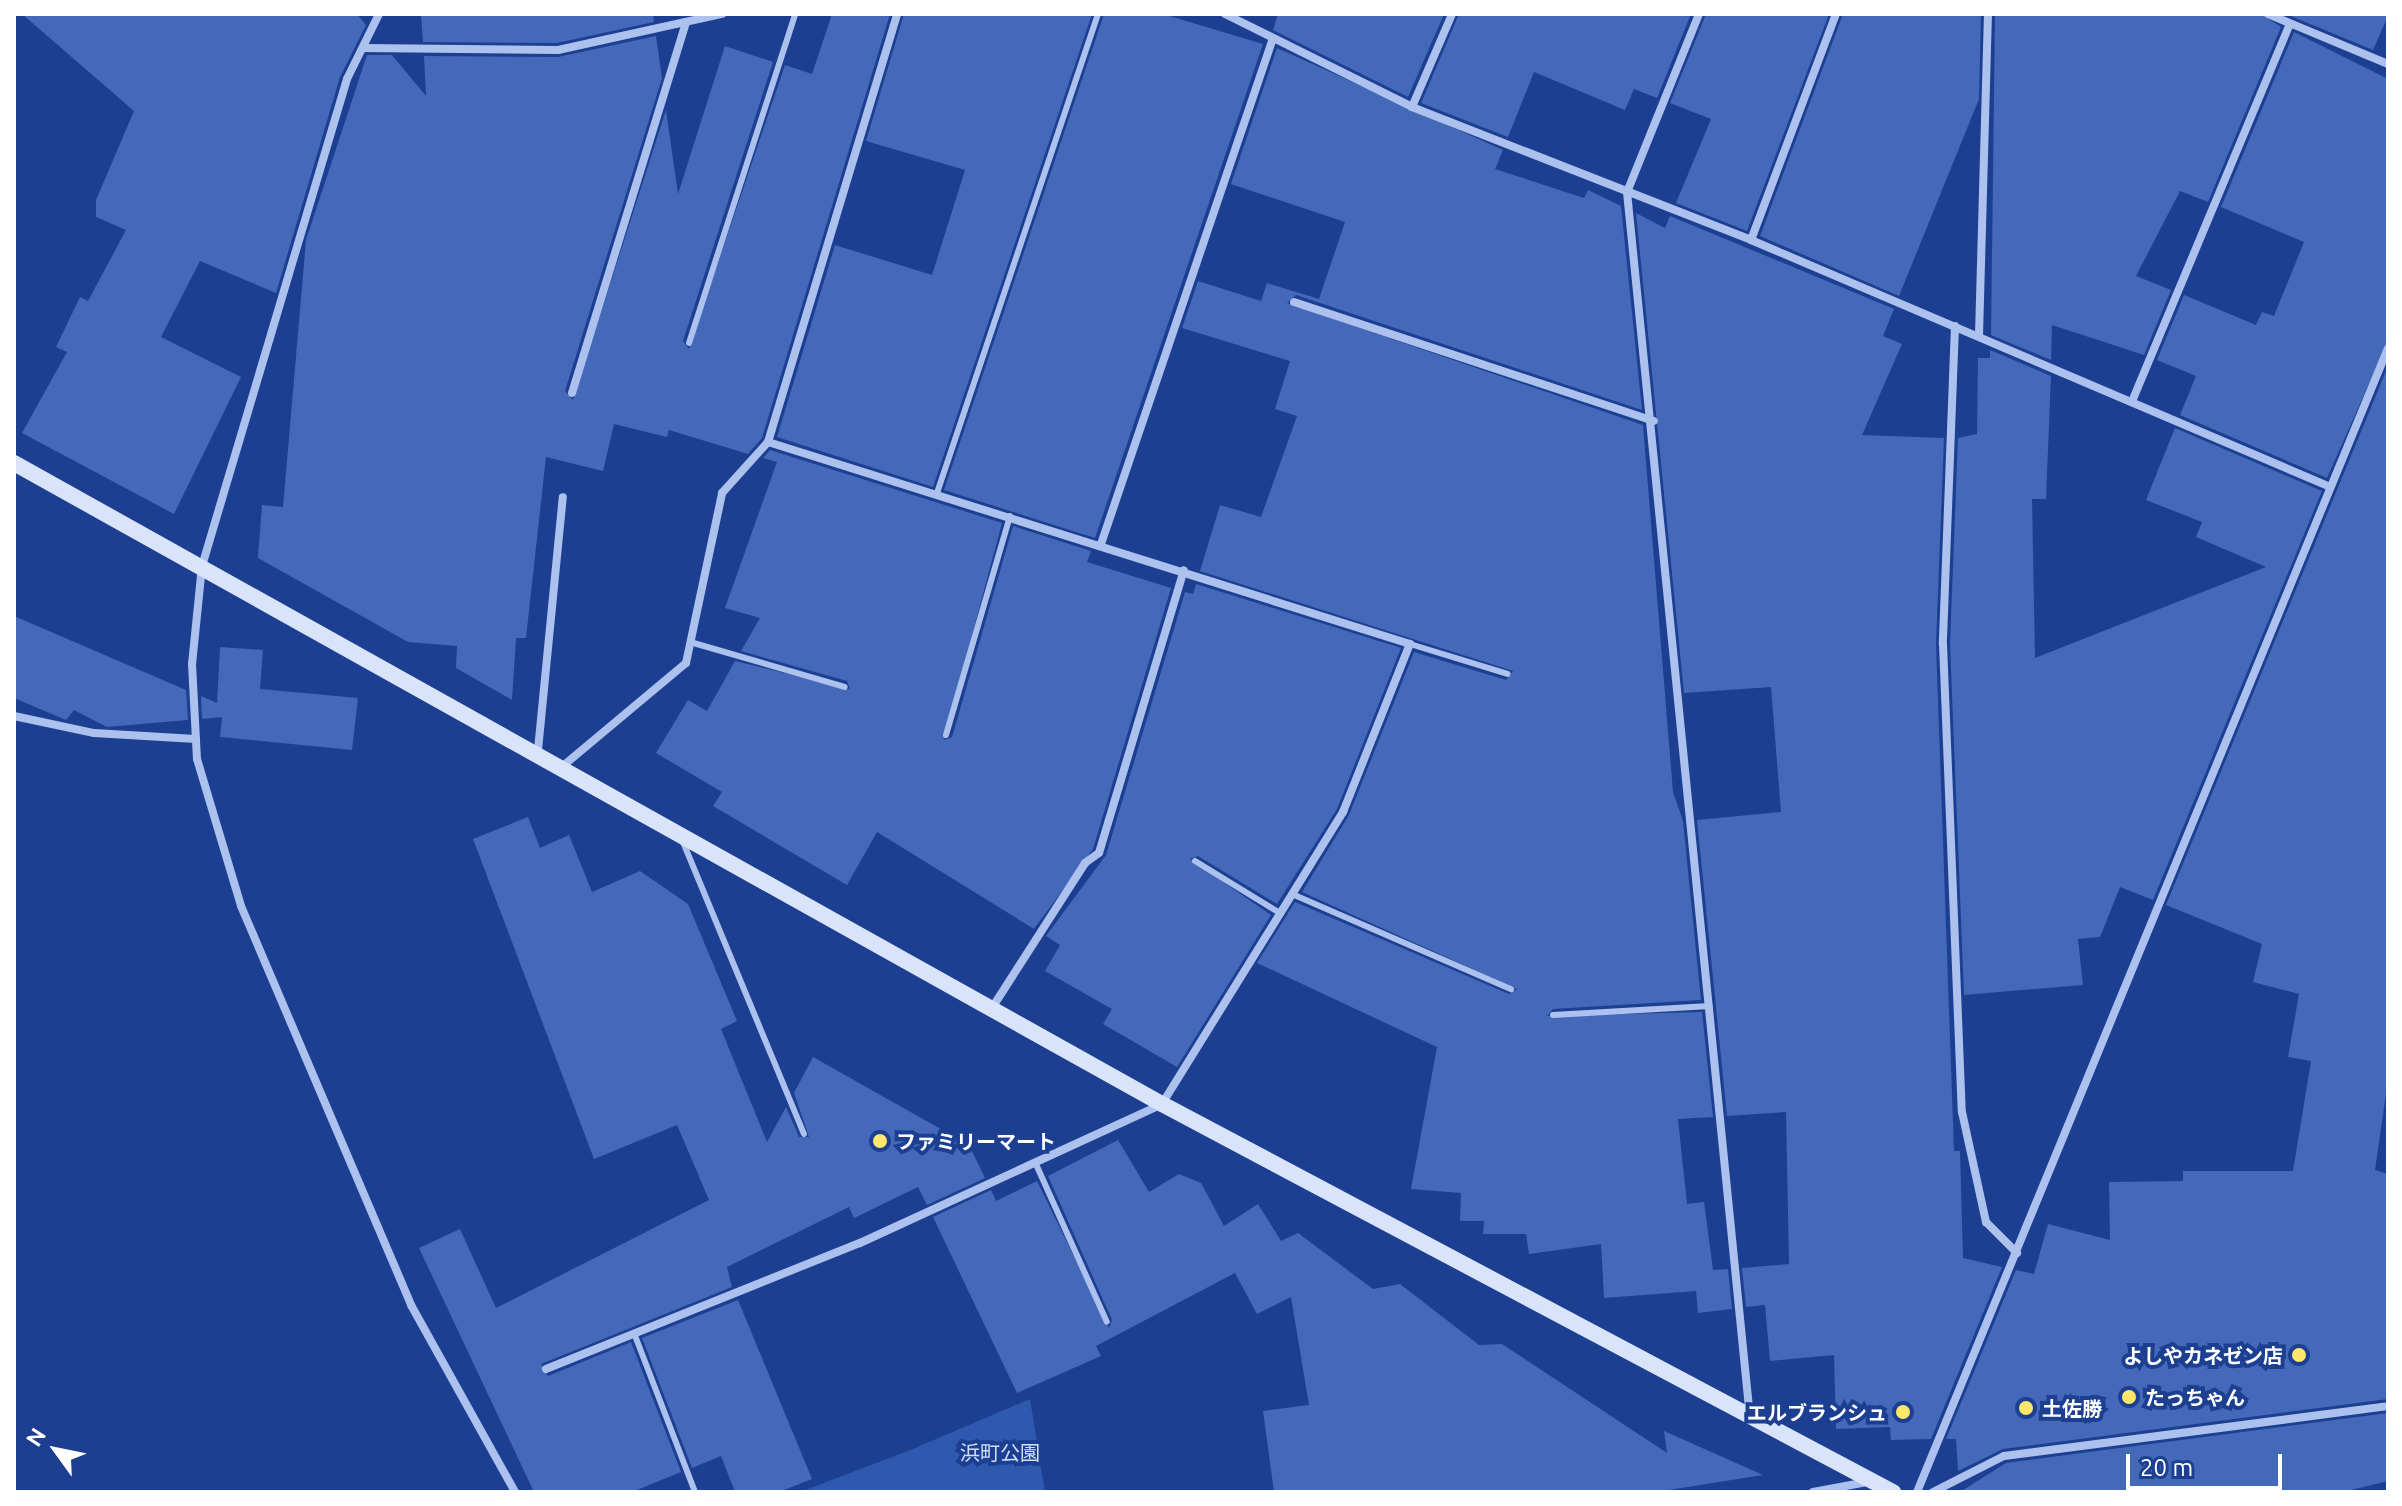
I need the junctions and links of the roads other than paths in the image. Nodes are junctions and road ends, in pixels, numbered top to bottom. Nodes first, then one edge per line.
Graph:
1 (379, 14) edge
2 (722, 14) edge
3 (795, 14) edge
4 (897, 14) edge
5 (1098, 14) edge
6 (1225, 14) edge
7 (1248, 14) edge
8 (1452, 14) edge
9 (1699, 14) edge
10 (1836, 14) edge
11 (1988, 14) edge
12 (2268, 14) edge
13 (686, 22) junction
14 (2290, 24) junction
15 (1245, 25) junction
16 (1272, 41) junction
17 (363, 48) junction
18 (2388, 64) edge
19 (1412, 107) junction
20 (1627, 192) junction
21 (1751, 240) junction
22 (1294, 302) dead end
23 (1955, 326) junction
24 (1979, 335) junction
25 (689, 343) dead end
26 (2388, 348) edge
27 (2384, 368) edge
28 (572, 393) dead end
29 (2133, 399) junction
30 (1654, 421) junction
31 (768, 442) junction
32 (14, 463) edge
33 (2328, 486) junction
34 (937, 493) junction
35 (563, 497) dead end
36 (1010, 515) junction
37 (1101, 544) junction
38 (202, 566) junction
39 (1184, 570) junction
40 (690, 642) junction
41 (1410, 644) junction
42 (1508, 674) dead end
43 (845, 687) dead end
44 (14, 716) edge
45 (946, 735) dead end
46 (196, 739) junction
47 (538, 750) junction
48 (564, 765) junction
49 (678, 830) junction
50 (1195, 861) dead end
51 (1292, 894) junction
52 (1280, 913) junction
53 (1511, 989) dead end
54 (1710, 1006) junction
55 (992, 1008) junction
56 (1553, 1015) dead end
57 (1162, 1104) junction
58 (804, 1134) dead end
59 (1035, 1162) junction
60 (2017, 1253) junction
61 (1107, 1322) dead end
62 (634, 1333) junction
63 (546, 1369) dead end
64 (2388, 1406) edge
65 (1750, 1417) junction
66 (1872, 1482) junction
67 (515, 1492) edge
68 (695, 1492) edge
69 (1813, 1492) edge
70 (1893, 1492) edge
71 (1917, 1492) edge
72 (1933, 1492) edge

1 - 17 street
2 - 13 street
3 - 25 lane
4 - 31 street
5 - 34 lane
6 - 15 street
7 - 15 street
8 - 19 street
9 - 20 street
10 - 21 street
11 - 24 street
12 - 14 street
13 - 17 street
13 - 28 street
14 - 18 street
14 - 29 street
15 - 16 street
16 - 19 street
16 - 37 street
17 - 38 street
19 - 20 street
20 - 21 street
20 - 30 street
21 - 23 street
22 - 30 street
23 - 24 street
23 - 60 street
24 - 29 street
26 - 27 street
27 - 33 street
29 - 33 street
30 - 54 street
31 - 34 street
31 - 40 street
32 - 38 street
33 - 60 street
34 - 36 street
35 - 47 street
36 - 37 street
36 - 45 lane
37 - 39 street
38 - 46 street
38 - 47 street
39 - 41 street
39 - 55 street
40 - 43 lane
40 - 48 street
41 - 42 lane
41 - 51 street
44 - 46 street
46 - 67 street
47 - 48 street
48 - 49 street
49 - 55 street
49 - 58 lane
50 - 52 lane
51 - 52 street
51 - 53 lane
52 - 57 street
54 - 56 lane
54 - 65 street
55 - 57 street
57 - 59 street
57 - 65 street
59 - 61 lane
59 - 62 street
60 - 71 street
62 - 63 street
62 - 68 lane
64 - 72 street
65 - 66 street
66 - 69 street
66 - 70 street

